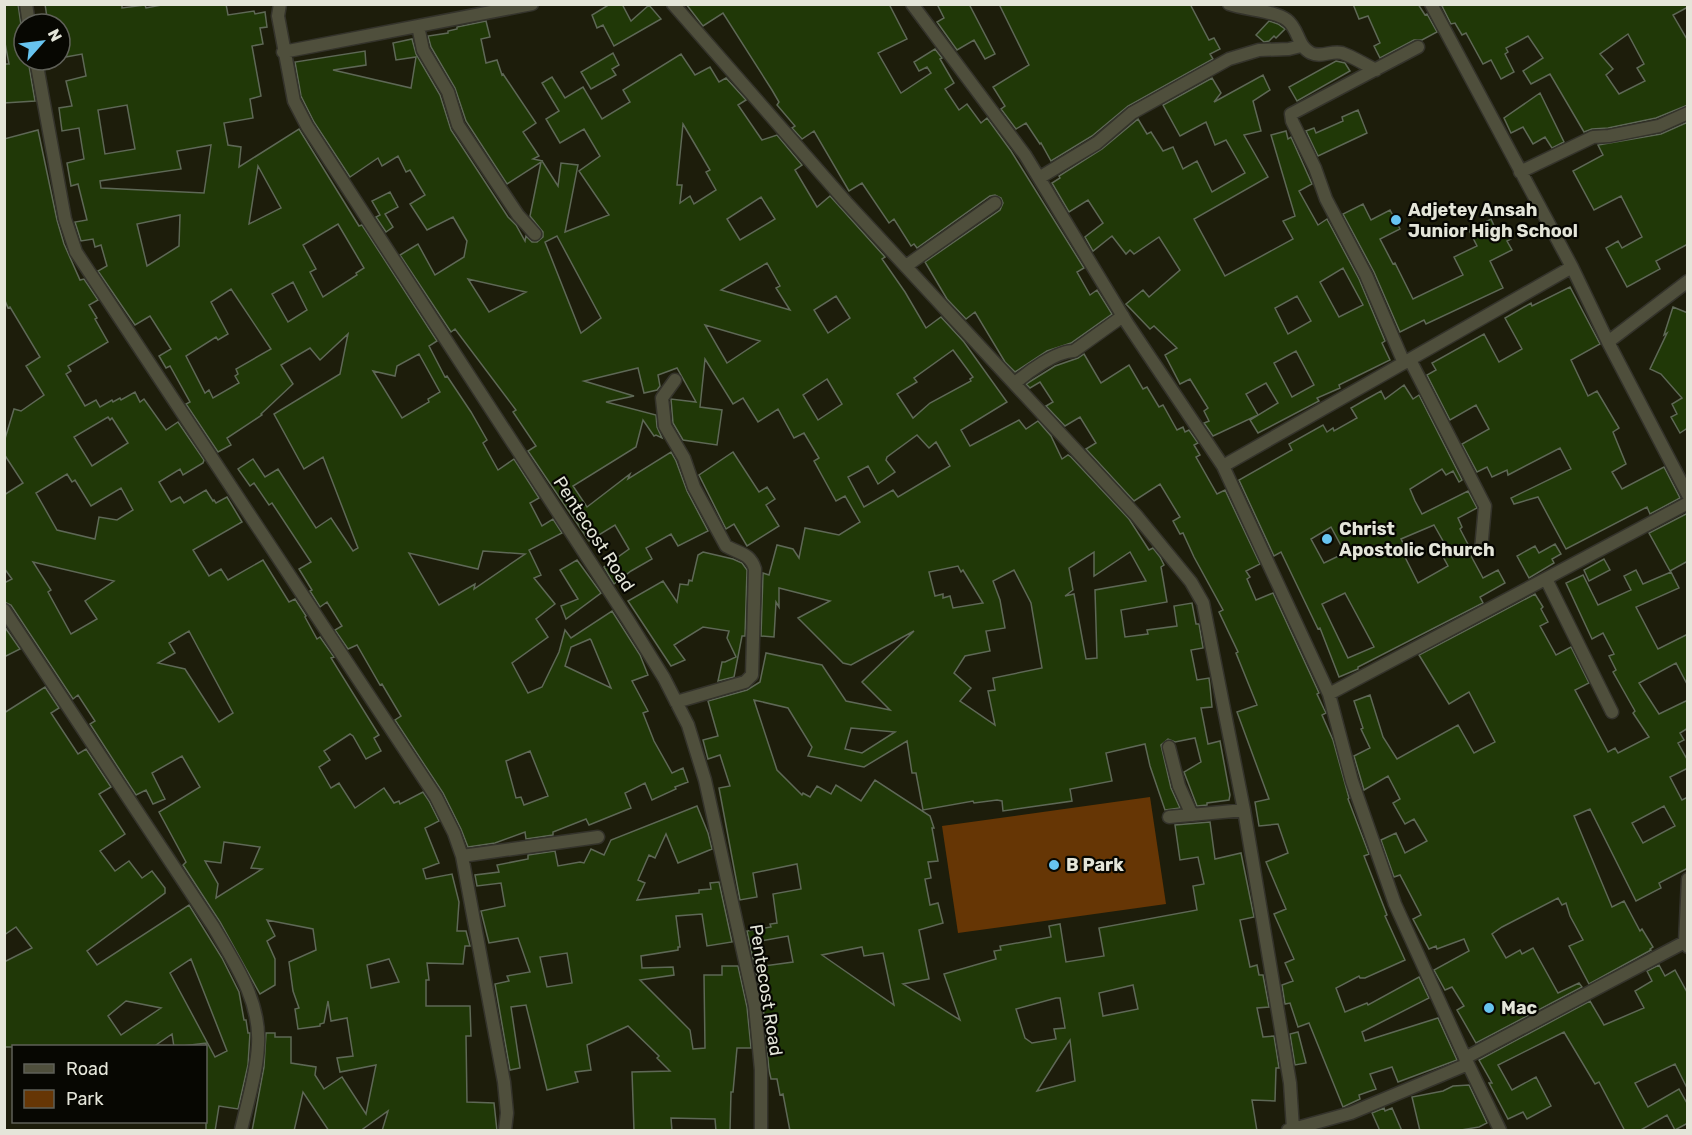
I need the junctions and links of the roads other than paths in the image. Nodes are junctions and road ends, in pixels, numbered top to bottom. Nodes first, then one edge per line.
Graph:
1 (280, 4) edge
2 (532, 4) edge
3 (673, 4) edge
4 (912, 4) edge
5 (1229, 4) edge
6 (1431, 4) edge
7 (418, 26) junction
8 (1301, 46) junction
9 (1418, 47) dead end
10 (283, 51) junction
11 (1376, 70) junction
12 (38, 72) edge
13 (1688, 113) edge
14 (1520, 172) junction
15 (1039, 178) junction
16 (995, 203) dead end
17 (535, 234) dead end
18 (906, 266) junction
19 (1572, 267) junction
20 (1688, 281) edge
21 (1123, 316) junction
22 (1608, 342) junction
23 (1407, 362) junction
24 (675, 380) dead end
25 (1015, 383) junction
26 (1223, 466) junction
27 (1688, 495) edge
28 (1688, 503) edge
29 (1481, 550) dead end
30 (1546, 579) junction
31 (4, 610) edge
32 (1329, 694) junction
33 (676, 702) junction
34 (1612, 712) dead end
35 (1168, 747) dead end
36 (1244, 810) junction
37 (1192, 815) junction
38 (1169, 817) dead end
39 (598, 837) dead end
40 (462, 856) junction
41 (1688, 879) edge
42 (1686, 945) edge
43 (1466, 1061) junction
44 (1291, 1130) edge
45 (241, 1131) edge
46 (506, 1131) edge
47 (761, 1131) edge
48 (1500, 1131) edge

1 - 10 street, Pentecost Road
2 - 7 street
3 - 18 street
4 - 15 street
5 - 8 street
6 - 14 street
7 - 10 street
7 - 17 street
8 - 11 street
8 - 15 street
9 - 11 street
10 - 33 street, Pentecost Road
11 - 23 street
12 - 40 street
13 - 14 street
14 - 19 street
15 - 21 street
16 - 18 street
18 - 25 street
19 - 22 street
19 - 23 street
20 - 22 street
21 - 25 street
21 - 26 street
22 - 27 street
23 - 26 street
23 - 29 street
24 - 33 street
25 - 36 street
26 - 32 street
28 - 30 street
30 - 32 street
30 - 34 street
31 - 45 street
32 - 43 street
33 - 47 street, Pentecost Road
35 - 37 street
36 - 37 street
36 - 44 street
37 - 38 street
39 - 40 street
40 - 46 street
41 - 42 street
42 - 43 street
43 - 44 street
43 - 48 street

